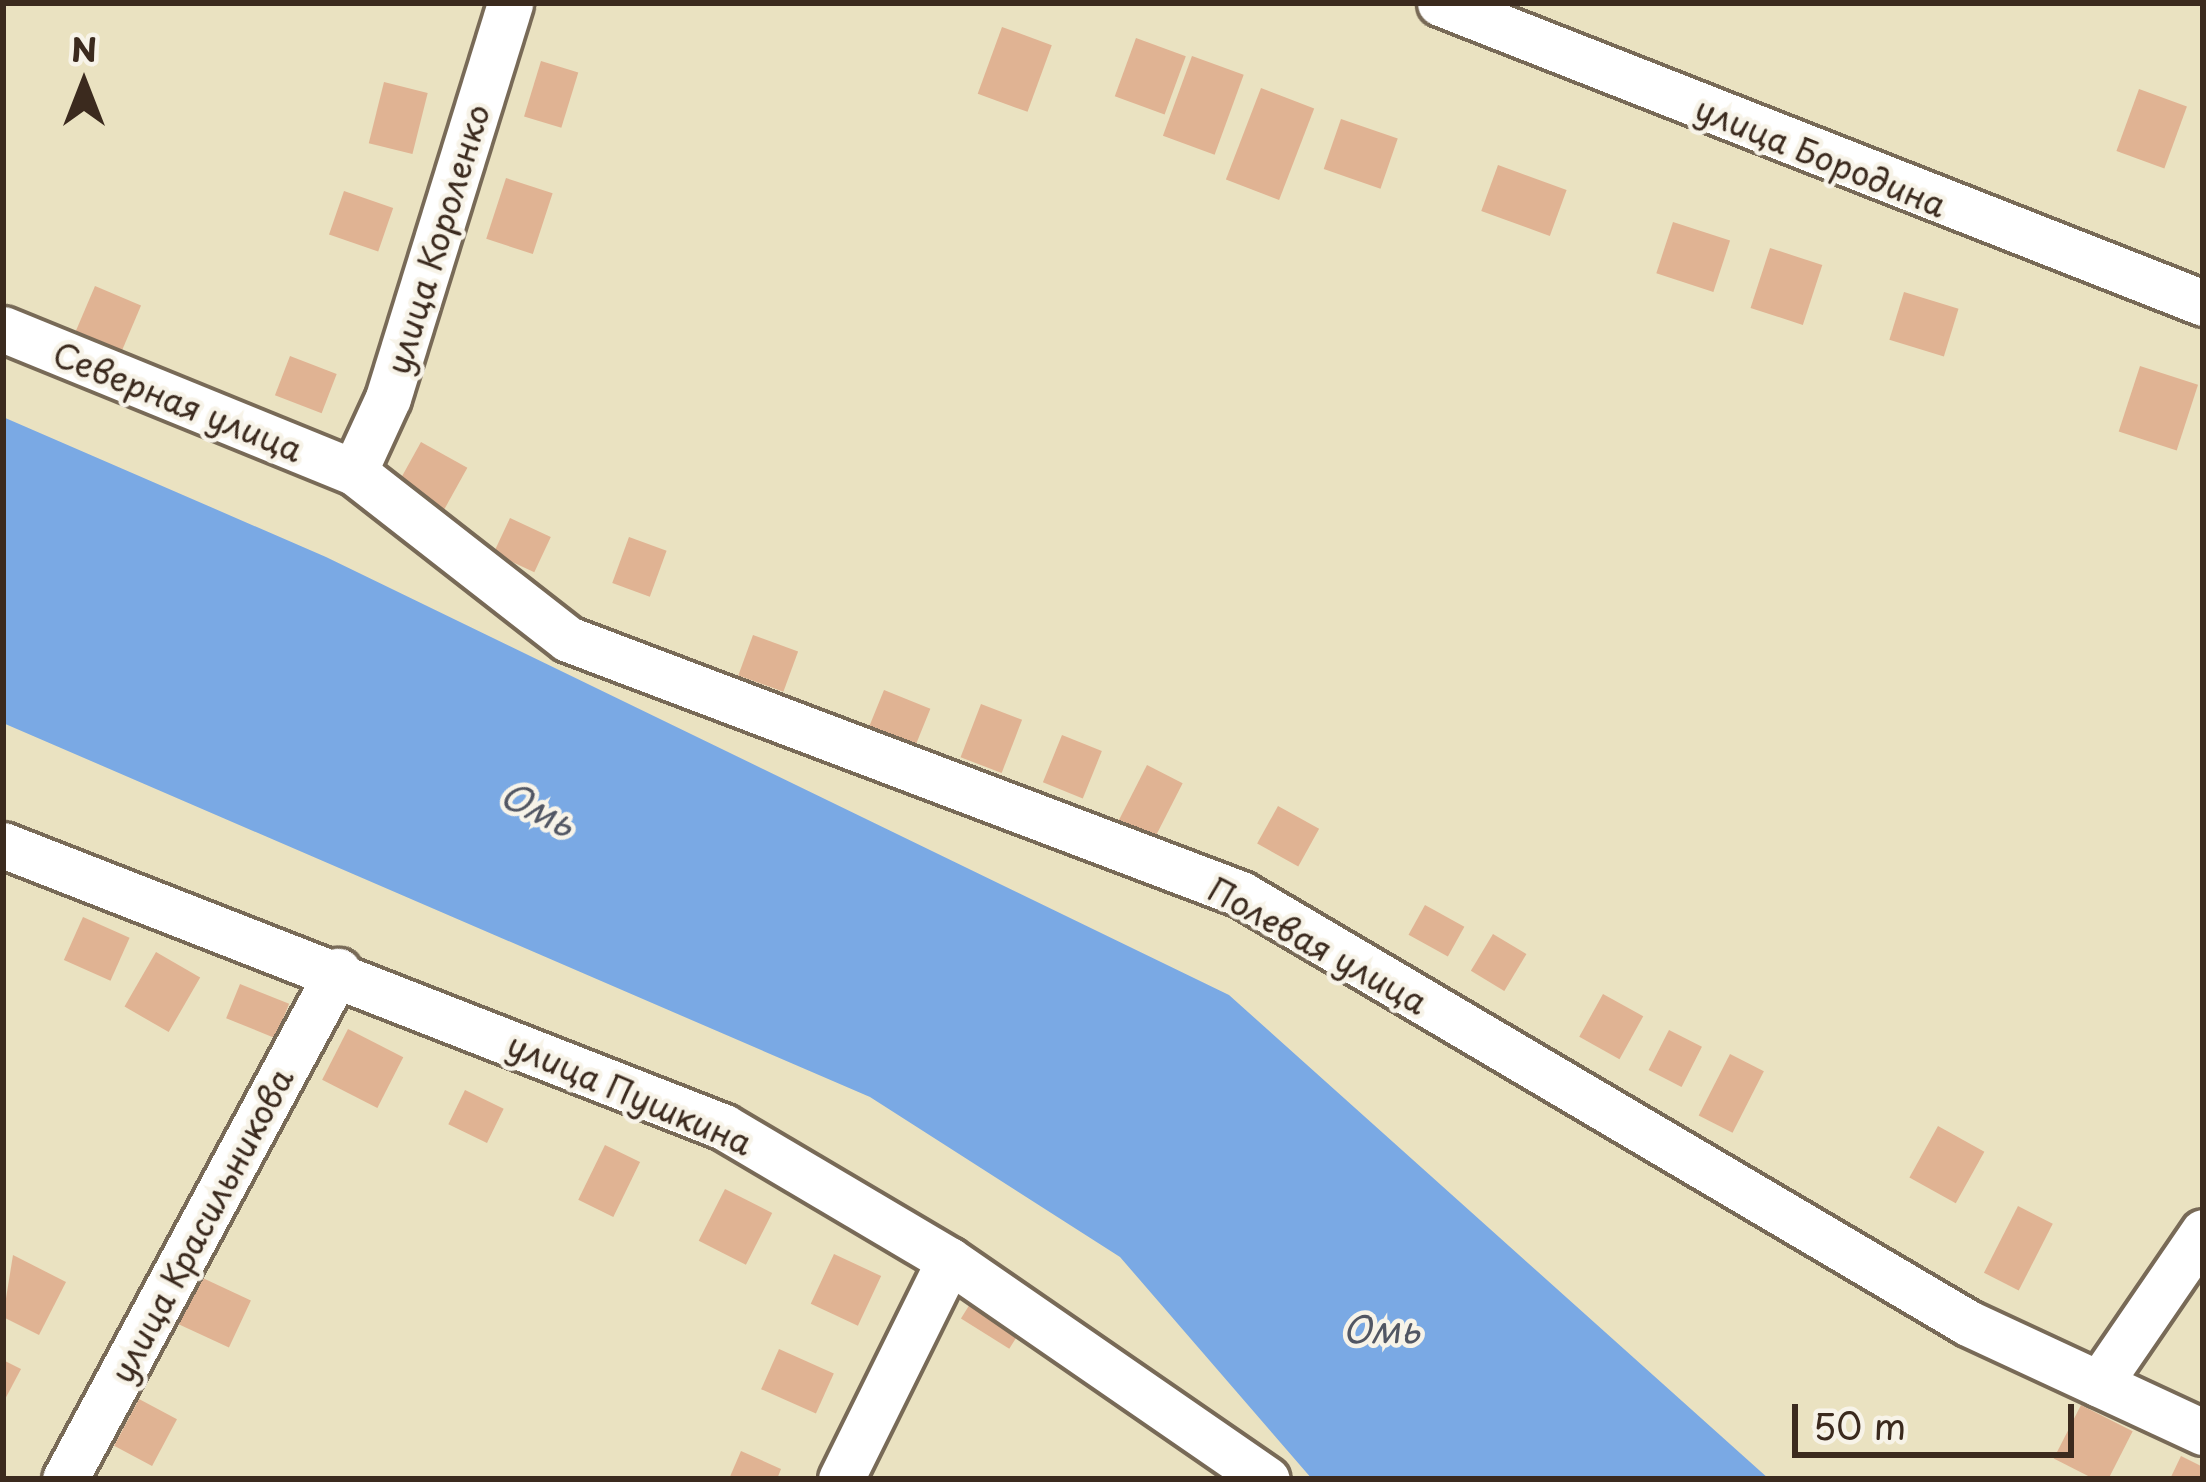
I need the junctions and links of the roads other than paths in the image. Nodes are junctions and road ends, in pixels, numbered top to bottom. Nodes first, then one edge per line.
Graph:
1 (510, 3) edge
2 (1440, 3) edge
3 (2203, 303) edge
4 (3, 329) edge
5 (354, 472) junction
6 (3, 845) edge
7 (338, 970) junction
8 (2203, 1232) edge
9 (950, 1260) junction
10 (2099, 1384) junction
11 (2203, 1432) edge
12 (65, 1479) edge
13 (842, 1479) edge
14 (1267, 1479) edge

1 - 5 street, улица Короленко
2 - 3 street, улица Бородина
4 - 5 street, Северная улица
5 - 10 street, Полевая улица
6 - 7 street, улица Пушкина
7 - 9 street, улица Пушкина
7 - 12 street, улица Красильникова
8 - 10 street
9 - 13 street
9 - 14 street, улица Пушкина
10 - 11 street, Полевая улица

